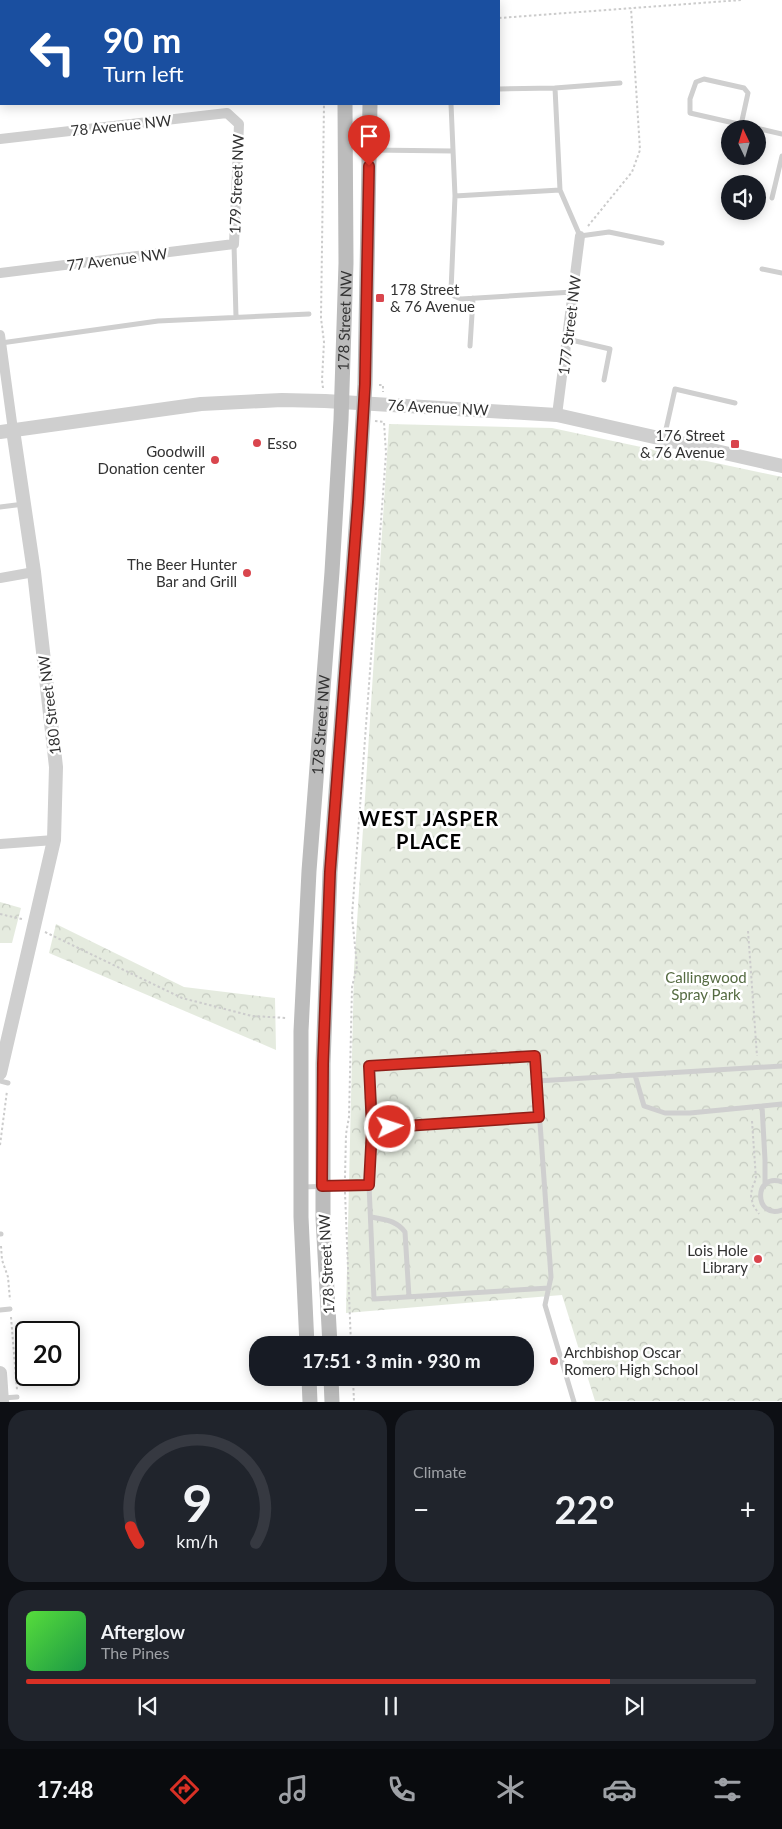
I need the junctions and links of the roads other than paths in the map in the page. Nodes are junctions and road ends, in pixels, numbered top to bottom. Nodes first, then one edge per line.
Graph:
1 (620, 83) dead end
2 (555, 88) junction
3 (500, 90) edge
4 (344, 105) edge
5 (370, 105) edge
6 (451, 105) edge
7 (239, 124) joint
8 (741, 125) joint
9 (766, 130) edge
10 (782, 134) edge
11 (0, 139) edge
12 (369, 150) junction
13 (453, 151) junction
14 (782, 156) edge
15 (560, 190) junction
16 (455, 196) junction
17 (772, 198) dead end
18 (580, 236) junction
19 (662, 243) dead end
20 (234, 244) junction
21 (762, 268) dead end
22 (0, 273) edge
23 (782, 273) edge
24 (573, 292) junction
25 (473, 298) junction
26 (309, 314) dead end
27 (236, 317) junction
28 (567, 338) junction
29 (1, 339) edge
30 (470, 346) dead end
31 (604, 380) dead end
32 (342, 402) junction
33 (734, 402) dead end
34 (363, 403) junction
35 (557, 414) junction
36 (7, 431) edge
37 (664, 439) junction
38 (782, 466) edge
39 (24, 504) junction
40 (0, 507) edge
41 (34, 572) junction
42 (0, 578) edge
43 (54, 840) junction
44 (0, 844) edge
45 (309, 871) junction
46 (330, 872) junction
47 (782, 1066) edge
48 (635, 1075) junction
49 (4, 1078) edge
50 (0, 1081) edge
51 (537, 1081) junction
52 (782, 1104) edge
53 (762, 1106) junction
54 (539, 1117) junction
55 (372, 1128) junction
56 (782, 1182) edge
57 (765, 1184) junction
58 (369, 1185) junction
59 (322, 1186) junction
60 (301, 1187) junction
61 (782, 1210) edge
62 (371, 1218) junction
63 (549, 1288) junction
64 (409, 1297) junction
65 (10, 1309) road end
66 (0, 1310) edge
67 (307, 1336) edge
68 (330, 1336) edge
69 (309, 1386) edge
70 (331, 1386) edge
71 (1, 1389) edge
72 (17, 1397) road end
73 (310, 1402) edge
74 (332, 1402) edge
75 (574, 1402) edge

1 - 2 lane
2 - 3 lane
2 - 15 lane
4 - 32 main road, 178 Street NW
5 - 12 main road, 178 Street NW
6 - 13 lane
7 - 11 street, 78 Avenue NW
7 - 20 street, 179 Street NW
8 - 8 lane
9 - 10 lane
12 - 13 lane
12 - 34 main road, 178 Street NW
13 - 16 lane
14 - 17 lane
15 - 16 lane
15 - 18 lane
16 - 25 lane
18 - 19 lane
18 - 24 street, 177 Street NW
20 - 22 street, 77 Avenue NW
20 - 27 lane
21 - 23 lane
24 - 25 lane
24 - 28 street, 177 Street NW
25 - 30 lane
26 - 27 lane
27 - 29 lane
28 - 31 lane
28 - 35 street, 177 Street NW
29 - 36 street, 180 Street NW
32 - 34 street, 76 Avenue NW
32 - 36 street, 76 Avenue NW
32 - 45 main road, 178 Street NW
33 - 37 lane
34 - 35 street, 76 Avenue NW
34 - 46 main road, 178 Street NW
35 - 37 street, 76 Avenue NW
36 - 39 street, 180 Street NW
37 - 38 street, 76 Avenue NW
39 - 40 lane
39 - 41 street, 180 Street NW
41 - 42 street
41 - 43 street, 180 Street NW
43 - 44 street
43 - 49 street, 180 Street NW
45 - 46 main road
45 - 60 main road, 178 Street NW
46 - 59 main road, 178 Street NW
47 - 48 lane
48 - 51 lane
48 - 53 lane
49 - 50 lane
51 - 54 lane
51 - 55 lane
52 - 53 lane
53 - 57 lane
54 - 55 lane
54 - 63 lane
55 - 58 lane
56 - 57 lane
57 - 61 lane
58 - 59 lane
58 - 62 lane
59 - 60 lane
59 - 68 main road, 178 Street NW
60 - 67 main road, 178 Street NW
62 - 64 lane
62 - 64 lane
63 - 64 lane
63 - 75 lane
65 - 66 lane
69 - 73 main road
70 - 74 main road
71 - 72 lane

